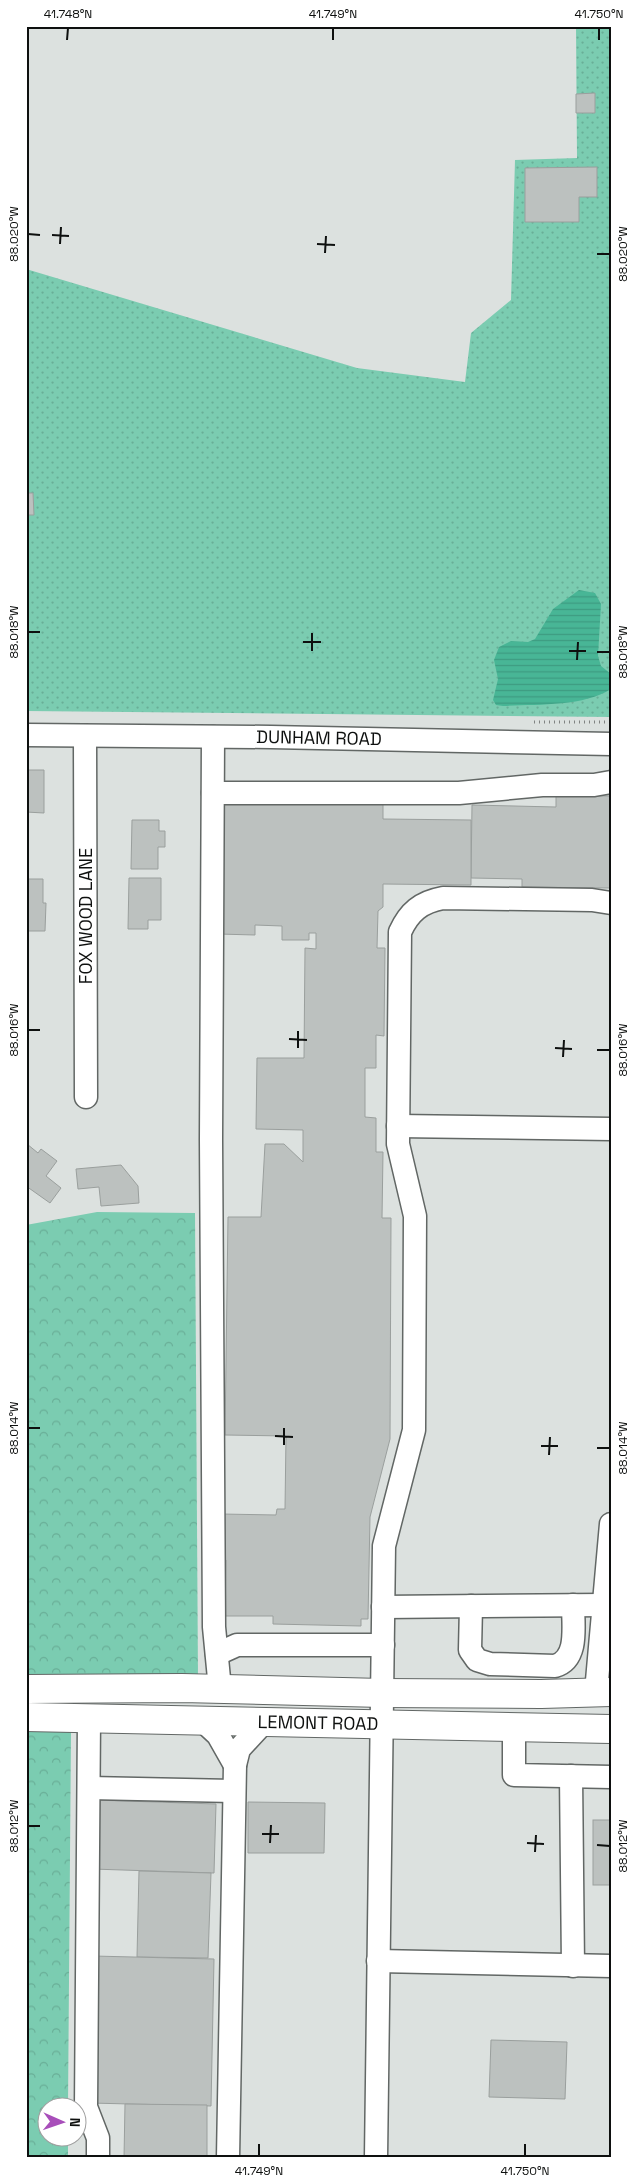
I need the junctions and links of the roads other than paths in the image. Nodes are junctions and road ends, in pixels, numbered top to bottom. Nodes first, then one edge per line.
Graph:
1 (26, 735) edge
2 (86, 736) junction
3 (214, 737) junction
4 (611, 744) edge
5 (611, 782) edge
6 (213, 793) junction
7 (611, 903) edge
8 (86, 1097) dead end
9 (398, 1126) junction
10 (611, 1129) edge
11 (611, 1524) edge
12 (604, 1605) junction
13 (471, 1606) junction
14 (573, 1606) junction
15 (383, 1607) junction
16 (383, 1645) junction
17 (217, 1654) junction
18 (26, 1689) edge
19 (220, 1689) junction
20 (603, 1692) edge
21 (382, 1693) junction
22 (26, 1718) edge
23 (89, 1719) junction
24 (204, 1722) junction
25 (264, 1722) junction
26 (382, 1724) junction
27 (514, 1726) junction
28 (611, 1729) edge
29 (235, 1765) junction
30 (571, 1776) junction
31 (611, 1777) edge
32 (90, 1788) junction
33 (233, 1791) junction
34 (378, 1961) junction
35 (573, 1966) junction
36 (611, 1966) edge
37 (98, 2158) edge
38 (228, 2158) edge
39 (376, 2158) edge

1 - 2 street, DUNHAM ROAD
2 - 3 street, DUNHAM ROAD
2 - 8 street, FOX WOOD LANE
3 - 4 street, DUNHAM ROAD
3 - 6 street
5 - 6 street
6 - 17 street
7 - 9 street
9 - 10 street
9 - 15 street
11 - 12 street
12 - 14 street
12 - 20 street
13 - 14 street
13 - 14 street
13 - 15 street
15 - 16 street
16 - 17 street
16 - 21 street
17 - 19 street
18 - 19 main road, LEMONT ROAD
19 - 21 main road, LEMONT ROAD
20 - 21 main road, LEMONT ROAD
21 - 26 street
22 - 23 main road, LEMONT ROAD
23 - 24 main road, LEMONT ROAD
23 - 32 street
24 - 25 main road, LEMONT ROAD
24 - 29 street
25 - 26 main road, LEMONT ROAD
25 - 29 street
26 - 27 main road, LEMONT ROAD
26 - 34 street
27 - 28 main road, LEMONT ROAD
27 - 30 street
29 - 33 street
30 - 31 street
30 - 35 street
32 - 33 street
32 - 37 street
33 - 38 street
34 - 35 street
34 - 39 street
35 - 36 street

